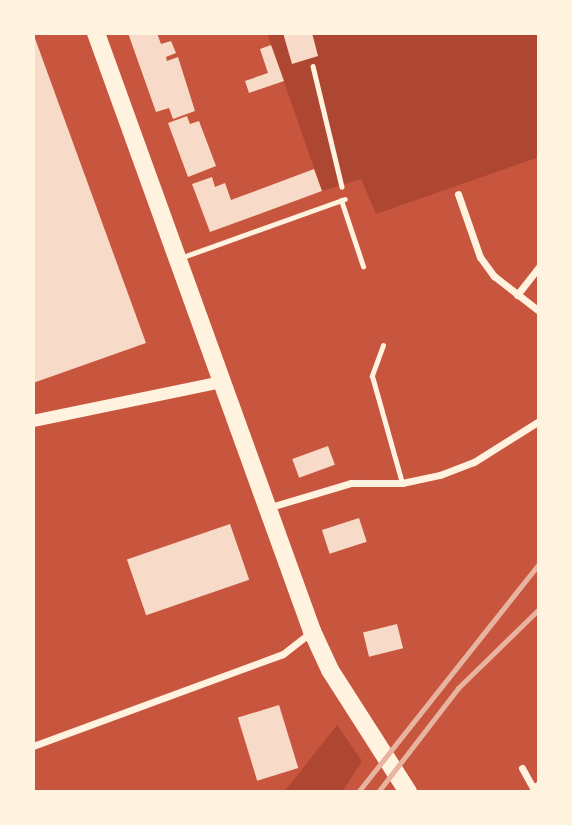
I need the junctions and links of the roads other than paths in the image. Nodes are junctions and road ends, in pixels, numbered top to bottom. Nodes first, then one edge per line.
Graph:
1 (96, 33) edge
2 (458, 194) dead end
3 (178, 259) junction
4 (363, 266) dead end
5 (539, 267) edge
6 (517, 295) junction
7 (539, 311) edge
8 (383, 345) dead end
9 (221, 382) junction
10 (33, 421) edge
11 (539, 421) edge
12 (402, 483) junction
13 (267, 508) junction
14 (312, 631) junction
15 (33, 746) edge
16 (522, 768) dead end
17 (539, 784) edge
18 (408, 792) edge

1 - 3 main road
2 - 6 street
3 - 4 lane
3 - 9 main road
5 - 6 street
6 - 7 street
8 - 12 lane
9 - 10 street
9 - 13 main road
11 - 12 street
12 - 13 street
13 - 14 main road
14 - 15 street
14 - 18 main road
16 - 17 street

